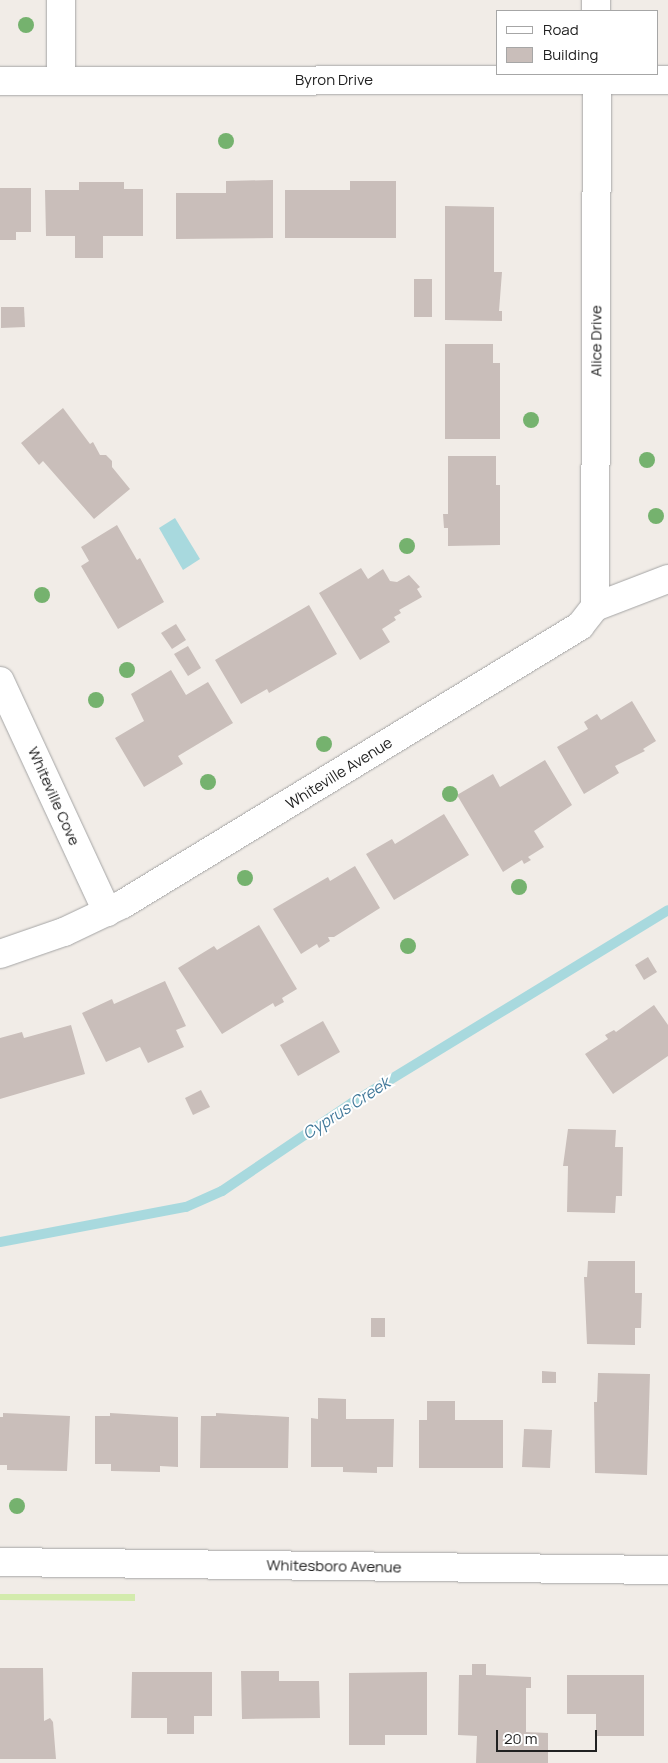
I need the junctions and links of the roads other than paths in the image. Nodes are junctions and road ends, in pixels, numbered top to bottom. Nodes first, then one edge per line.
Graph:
1 (61, 0) edge
2 (597, 77) edge
3 (668, 80) edge
4 (0, 81) edge
5 (61, 81) junction
6 (668, 579) edge
7 (595, 608) junction
8 (0, 681) edge
9 (107, 912) junction
10 (0, 954) edge
11 (0, 1562) edge
12 (668, 1570) edge

1 - 5 street
2 - 3 street, Byron Drive
2 - 5 street, Byron Drive
2 - 7 street, Alice Drive
4 - 5 street, Byron Drive
6 - 7 street, Whiteville Avenue
7 - 9 street, Whiteville Avenue
8 - 9 street, Whiteville Cove
9 - 10 street, Whiteville Avenue
11 - 12 street, Whitesboro Avenue

